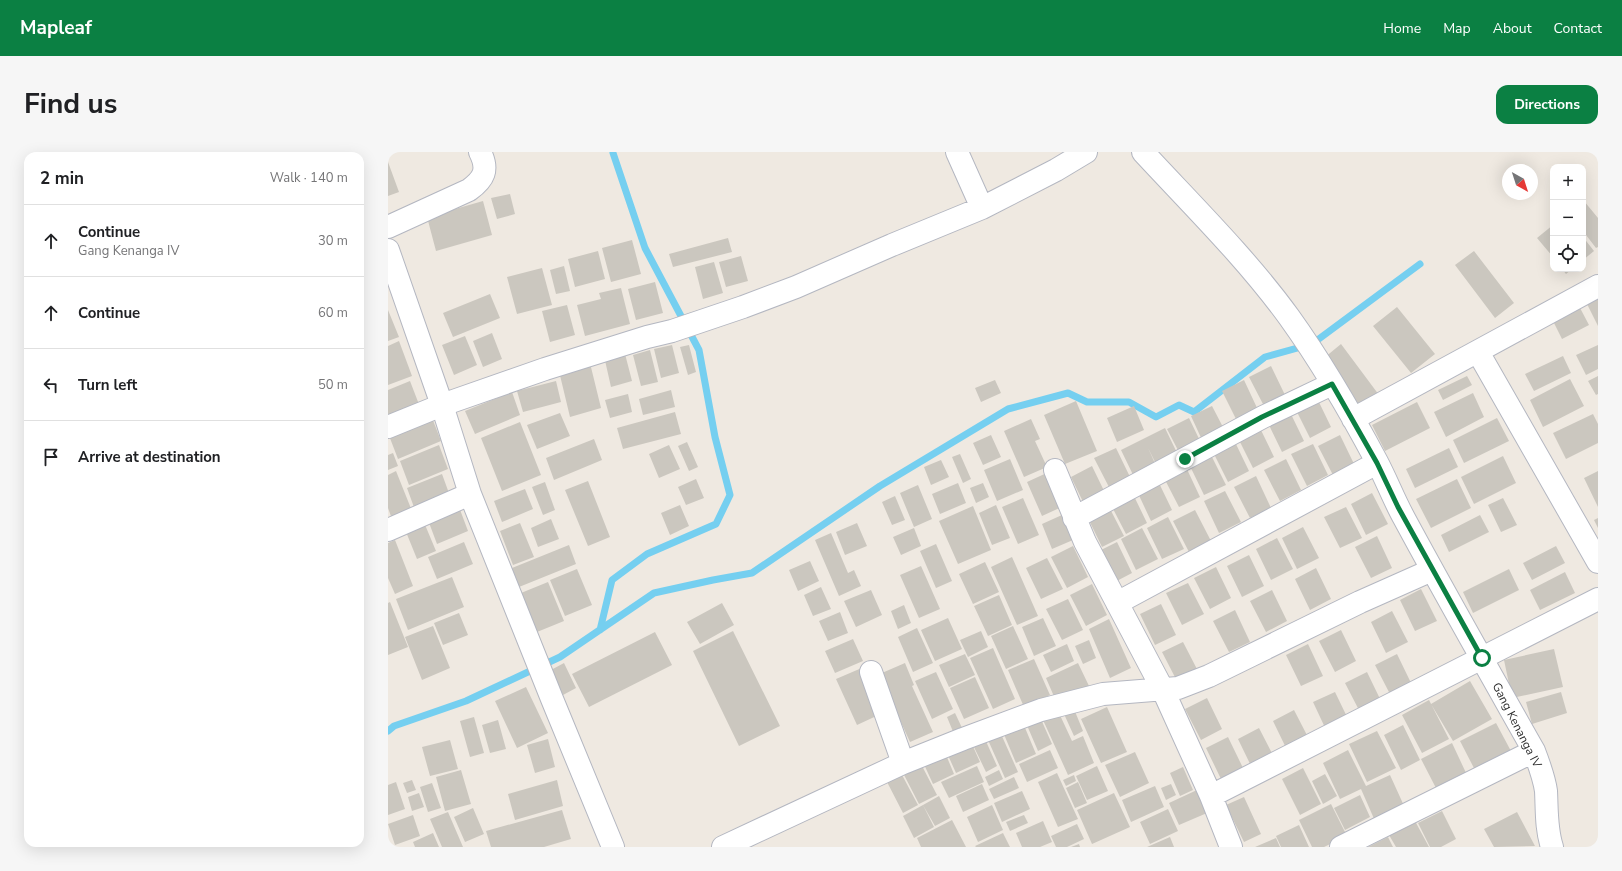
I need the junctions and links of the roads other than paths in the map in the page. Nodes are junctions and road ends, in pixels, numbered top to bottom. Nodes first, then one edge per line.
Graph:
1 (480, 152) edge
2 (957, 152) edge
3 (1086, 152) edge
4 (1144, 152) edge
5 (982, 208) junction
6 (388, 227) edge
7 (388, 250) edge
8 (1598, 286) edge
9 (1478, 352) junction
10 (1329, 379) junction
11 (442, 405) junction
12 (1353, 419) junction
13 (388, 427) edge
14 (1377, 463) junction
15 (1055, 470) dead end
16 (470, 494) junction
17 (1074, 518) junction
18 (388, 530) edge
19 (1598, 562) edge
20 (1432, 570) junction
21 (1598, 599) edge
22 (1117, 603) junction
23 (1482, 658) junction
24 (871, 672) dead end
25 (1163, 690) junction
26 (1534, 751) junction
27 (903, 763) junction
28 (1211, 796) junction
29 (613, 847) edge
30 (724, 847) edge
31 (1231, 847) edge
32 (1340, 847) edge
33 (1552, 847) edge

1 - 6 street
2 - 5 street
3 - 5 street
4 - 10 street, Gang Kenanga IV
5 - 11 street
7 - 11 street
8 - 9 street
9 - 12 street
9 - 19 street
10 - 12 street, Gang Kenanga IV
10 - 17 street
11 - 13 street
11 - 16 street
12 - 14 street, Gang Kenanga IV
14 - 20 street, Gang Kenanga IV
14 - 22 street
15 - 17 street
16 - 18 street
16 - 29 street
17 - 22 street
20 - 23 street, Gang Kenanga IV
20 - 25 street
21 - 23 street
22 - 25 street
23 - 26 street, Gang Kenanga IV
23 - 28 street
24 - 27 street
25 - 27 street
25 - 28 street
26 - 32 street
26 - 33 street, Gang Kenanga IV
27 - 30 street
28 - 31 street

